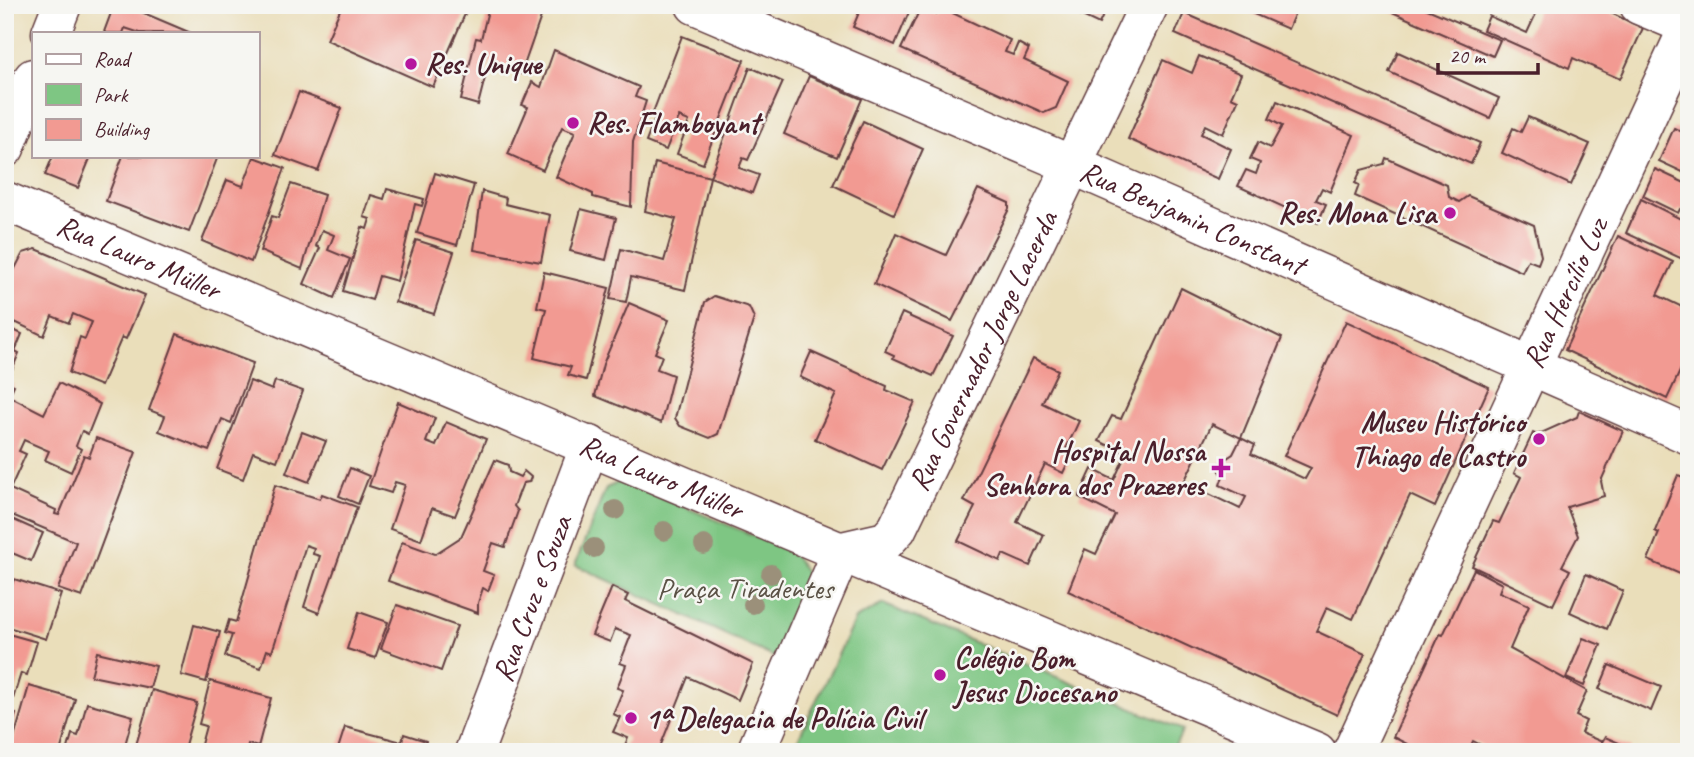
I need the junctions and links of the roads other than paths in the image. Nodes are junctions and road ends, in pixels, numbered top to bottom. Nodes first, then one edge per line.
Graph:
1 (62, 5) edge
2 (695, 5) edge
3 (1149, 5) edge
4 (1639, 5) edge
5 (1689, 26) edge
6 (51, 32) edge
7 (32, 80) edge
8 (5, 148) edge
9 (1072, 165) junction
10 (5, 201) edge
11 (1532, 366) junction
12 (1689, 435) edge
13 (590, 446) junction
14 (842, 551) junction
15 (474, 752) edge
16 (756, 752) edge
17 (1317, 752) edge
18 (1352, 752) edge

1 - 6 street
2 - 9 street, Rua Benjamin Constant
3 - 9 street, Rua Governador Jorge Lacerda
4 - 5 street
5 - 11 street, Rua Hercílio Luz
7 - 8 street
9 - 11 street, Rua Benjamin Constant
9 - 14 street, Rua Governador Jorge Lacerda
10 - 13 street, Rua Lauro Müller
11 - 12 street, Rua Benjamin Constant
11 - 18 street, Rua Hercílio Luz
13 - 14 street, Rua Lauro Müller
13 - 15 street, Rua Cruz e Souza
14 - 16 street
14 - 17 street, Rua Lauro Müller

